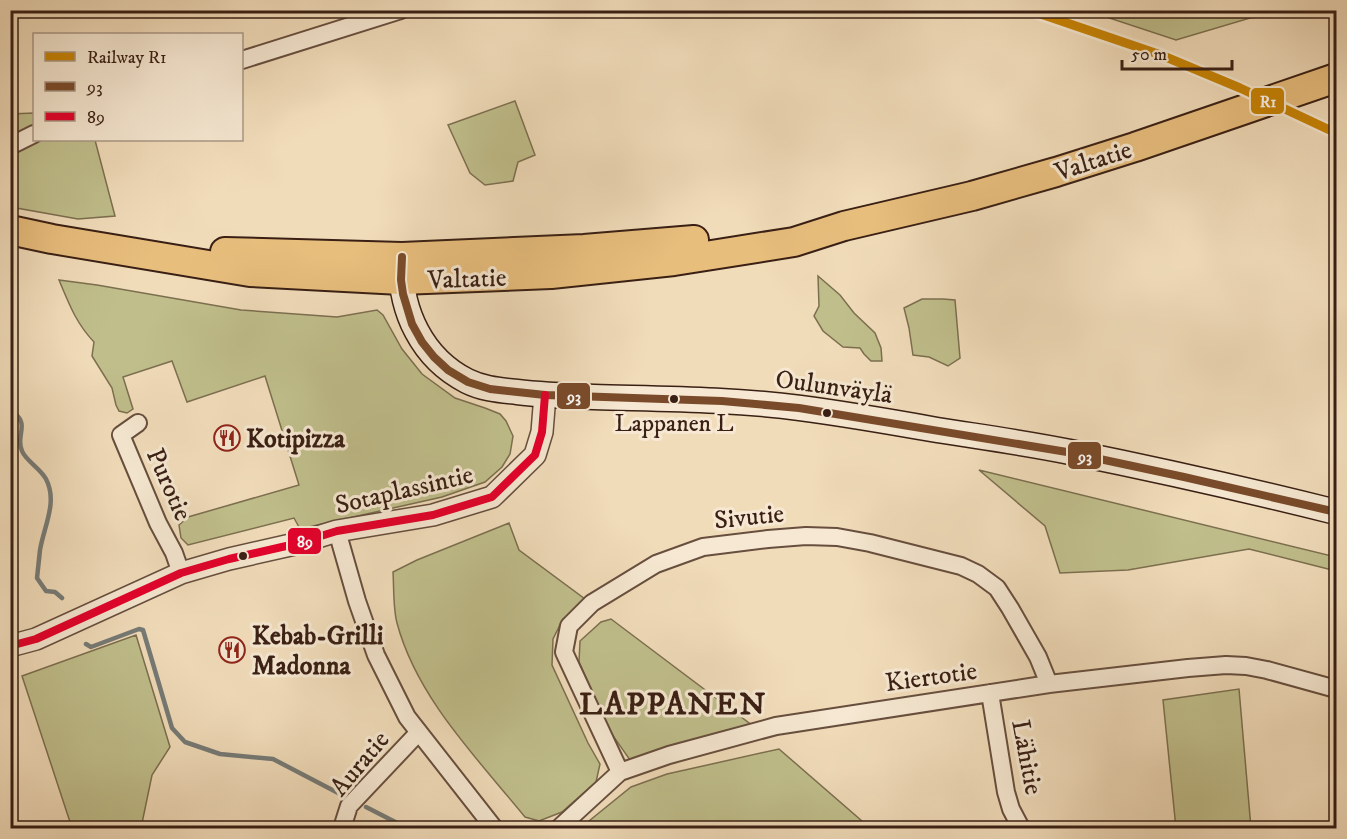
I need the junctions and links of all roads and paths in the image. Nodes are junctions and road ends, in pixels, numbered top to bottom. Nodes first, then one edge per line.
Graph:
1 (401, 10) edge
2 (243, 60) edge
3 (1336, 78) edge
4 (33, 134) edge
5 (10, 146) edge
6 (10, 230) edge
7 (401, 269) junction
8 (545, 395) junction
9 (138, 423) dead end
10 (1336, 512) edge
11 (337, 531) junction
12 (181, 573) junction
13 (10, 646) edge
14 (1049, 684) junction
15 (1336, 689) edge
16 (990, 693) junction
17 (418, 733) junction
18 (620, 772) junction
19 (342, 828) edge
20 (494, 828) edge
21 (559, 828) edge
22 (1021, 828) edge

1 - 2 street
3 - 7 highway, Valtatie
4 - 5 street
6 - 7 highway, Valtatie
7 - 8 main road, Oulunväylä
8 - 10 main road, Oulunväylä
8 - 11 street, Sotaplassintie
9 - 12 street, Purotie
11 - 12 street, Sotaplassintie
11 - 17 street
12 - 13 street, Sotaplassintie
14 - 15 street, Kiertotie
14 - 16 street, Kiertotie
14 - 18 street, Sivutie
16 - 18 street, Kiertotie
16 - 22 street, Lähitie
17 - 19 street, Auratie
17 - 20 street
18 - 21 street, Kiertotie

